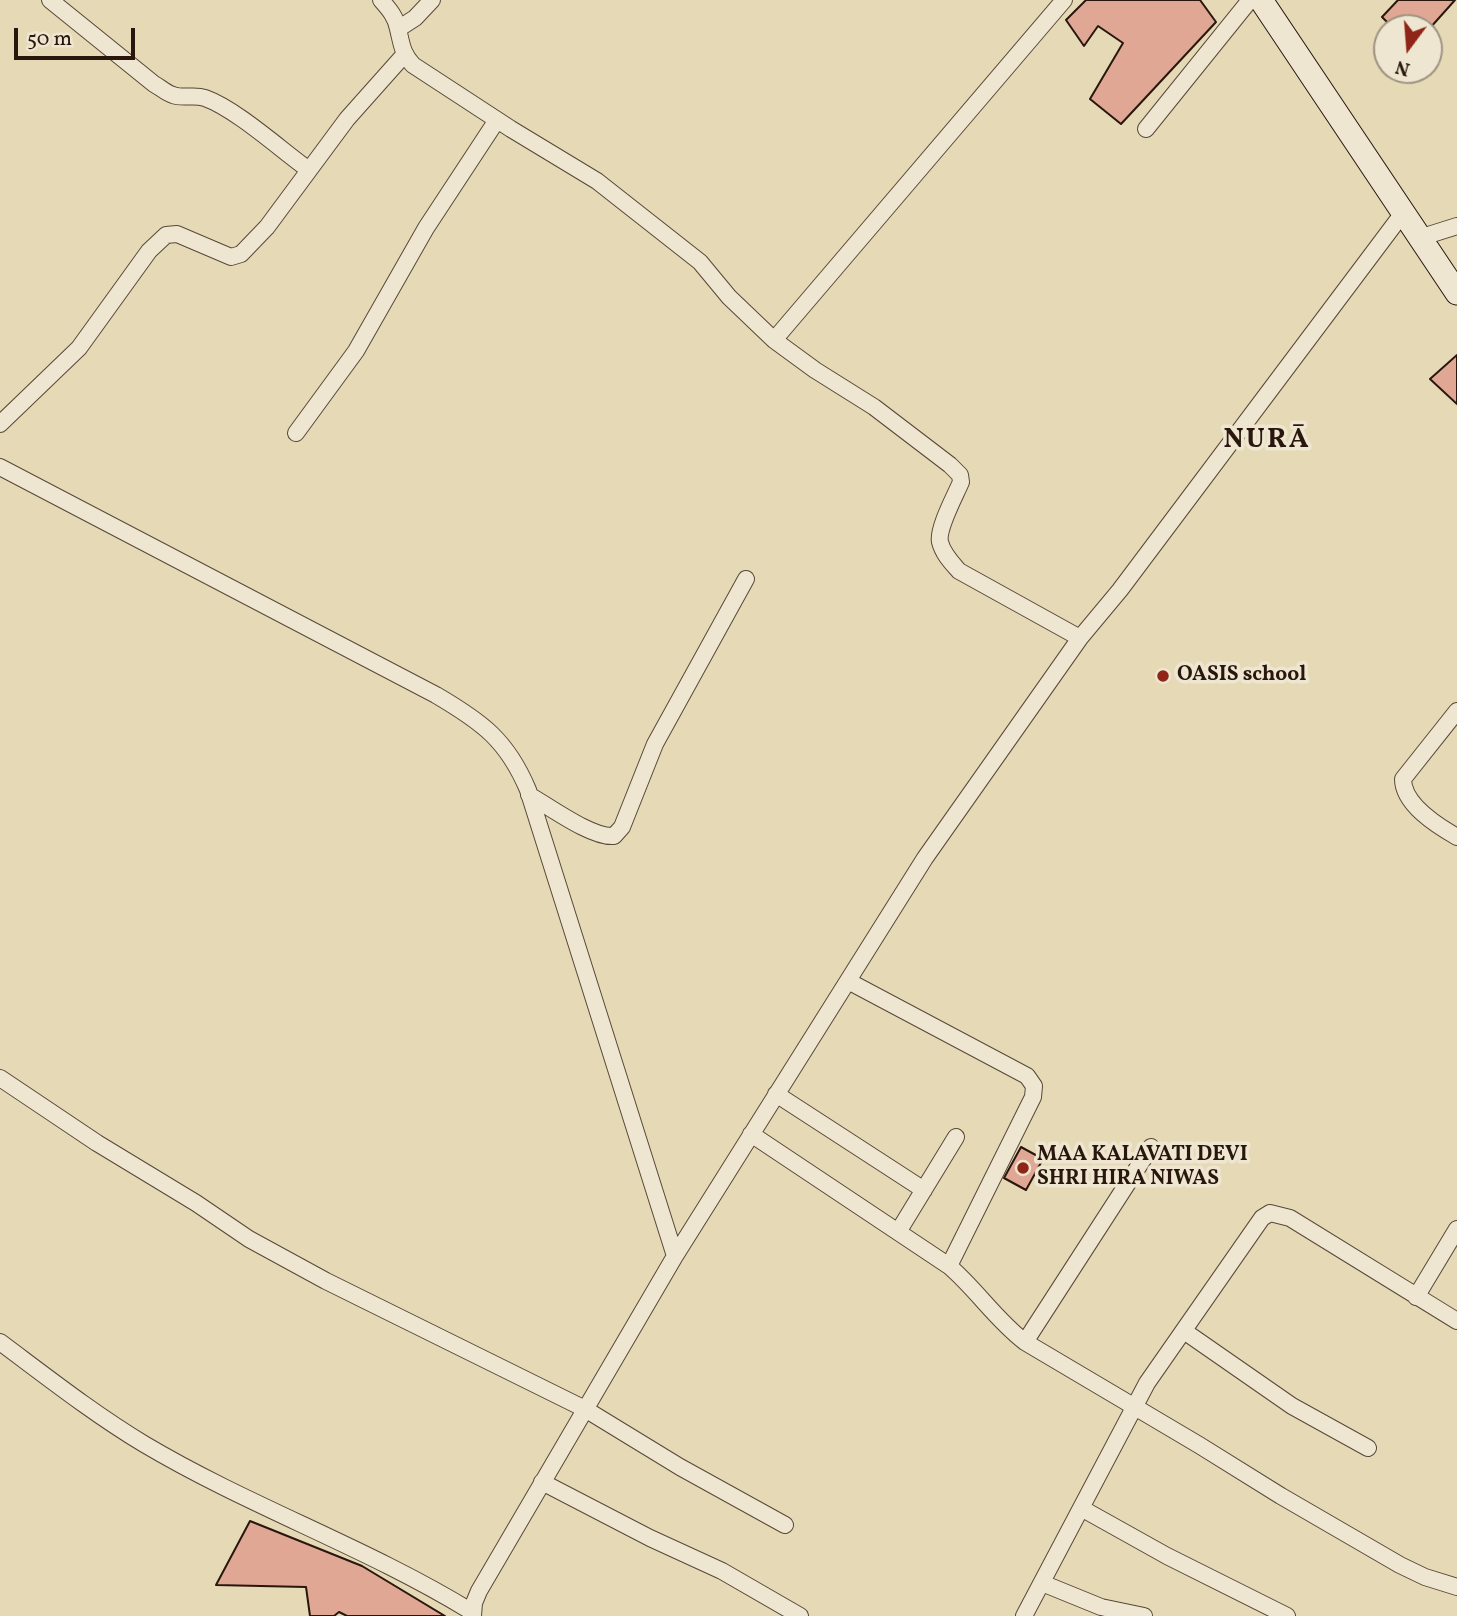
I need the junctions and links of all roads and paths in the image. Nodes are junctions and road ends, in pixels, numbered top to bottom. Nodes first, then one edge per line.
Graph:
1 (50, 0) edge
2 (381, 0) edge
3 (432, 0) edge
4 (1064, 0) edge
5 (1250, 0) edge
6 (1261, 0) edge
7 (398, 29) junction
8 (404, 55) junction
9 (497, 120) junction
10 (1146, 129) dead end
11 (309, 170) junction
12 (1402, 213) junction
13 (1457, 226) edge
14 (1419, 238) junction
15 (1457, 293) edge
16 (775, 340) junction
17 (0, 425) edge
18 (296, 433) dead end
19 (0, 467) edge
20 (746, 579) dead end
21 (1080, 638) junction
22 (1457, 711) edge
23 (529, 795) junction
24 (1457, 837) edge
25 (848, 981) junction
26 (0, 1078) edge
27 (776, 1094) junction
28 (751, 1134) junction
29 (956, 1138) dead end
30 (1151, 1147) dead end
31 (924, 1190) junction
32 (1457, 1229) edge
33 (898, 1232) junction
34 (675, 1256) junction
35 (949, 1266) junction
36 (1416, 1297) junction
37 (1457, 1321) edge
38 (1184, 1331) junction
39 (0, 1342) edge
40 (1026, 1342) junction
41 (1135, 1406) junction
42 (585, 1409) junction
43 (1368, 1448) dead end
44 (542, 1482) junction
45 (1081, 1508) junction
46 (785, 1525) dead end
47 (1042, 1583) junction
48 (1457, 1587) edge
49 (473, 1614) edge
50 (800, 1616) edge
51 (1024, 1616) edge
52 (1144, 1616) edge
53 (1287, 1616) edge

1 - 11 street
2 - 7 street
3 - 7 street
4 - 16 street
5 - 10 street
6 - 12 main road
7 - 8 street
8 - 9 street
8 - 11 street
9 - 16 street
9 - 18 street
11 - 17 street
12 - 14 main road
12 - 21 street
13 - 14 street
14 - 15 main road
16 - 21 street
19 - 23 street
20 - 23 street
21 - 25 street
22 - 24 street
23 - 34 street
25 - 27 street
25 - 35 street
26 - 42 street
27 - 28 street
27 - 31 street
28 - 33 street
28 - 34 street
29 - 31 street
30 - 40 street
31 - 33 street
32 - 36 street
33 - 35 street
34 - 42 street
35 - 40 street
36 - 37 street
36 - 38 street
38 - 41 street
38 - 43 street
39 - 49 street
40 - 41 street
41 - 45 street
41 - 48 street
42 - 44 street
42 - 46 street
44 - 49 street
44 - 50 street
45 - 47 street
45 - 53 street
47 - 51 street
47 - 52 street

